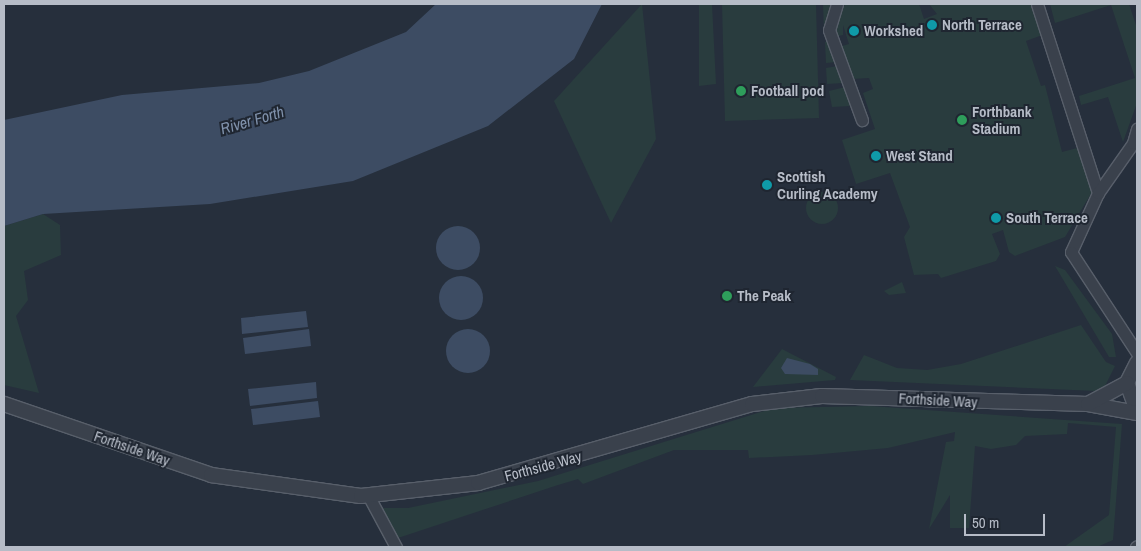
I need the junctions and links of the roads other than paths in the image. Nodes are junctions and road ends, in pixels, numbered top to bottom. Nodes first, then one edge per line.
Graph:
1 (837, 4) edge
2 (1036, 4) edge
3 (862, 120) dead end
4 (1137, 129) edge
5 (1098, 193) junction
6 (1137, 353) edge
7 (1137, 364) edge
8 (1127, 383) junction
9 (4, 404) edge
10 (1088, 404) junction
11 (1137, 412) edge
12 (368, 495) junction
13 (396, 547) edge

1 - 3 street
2 - 5 street
4 - 5 street
5 - 6 street
7 - 8 street
8 - 10 street
8 - 11 street
9 - 12 street, Forthside Way
10 - 11 street, Forthside Way
10 - 12 street, Forthside Way
12 - 13 street

